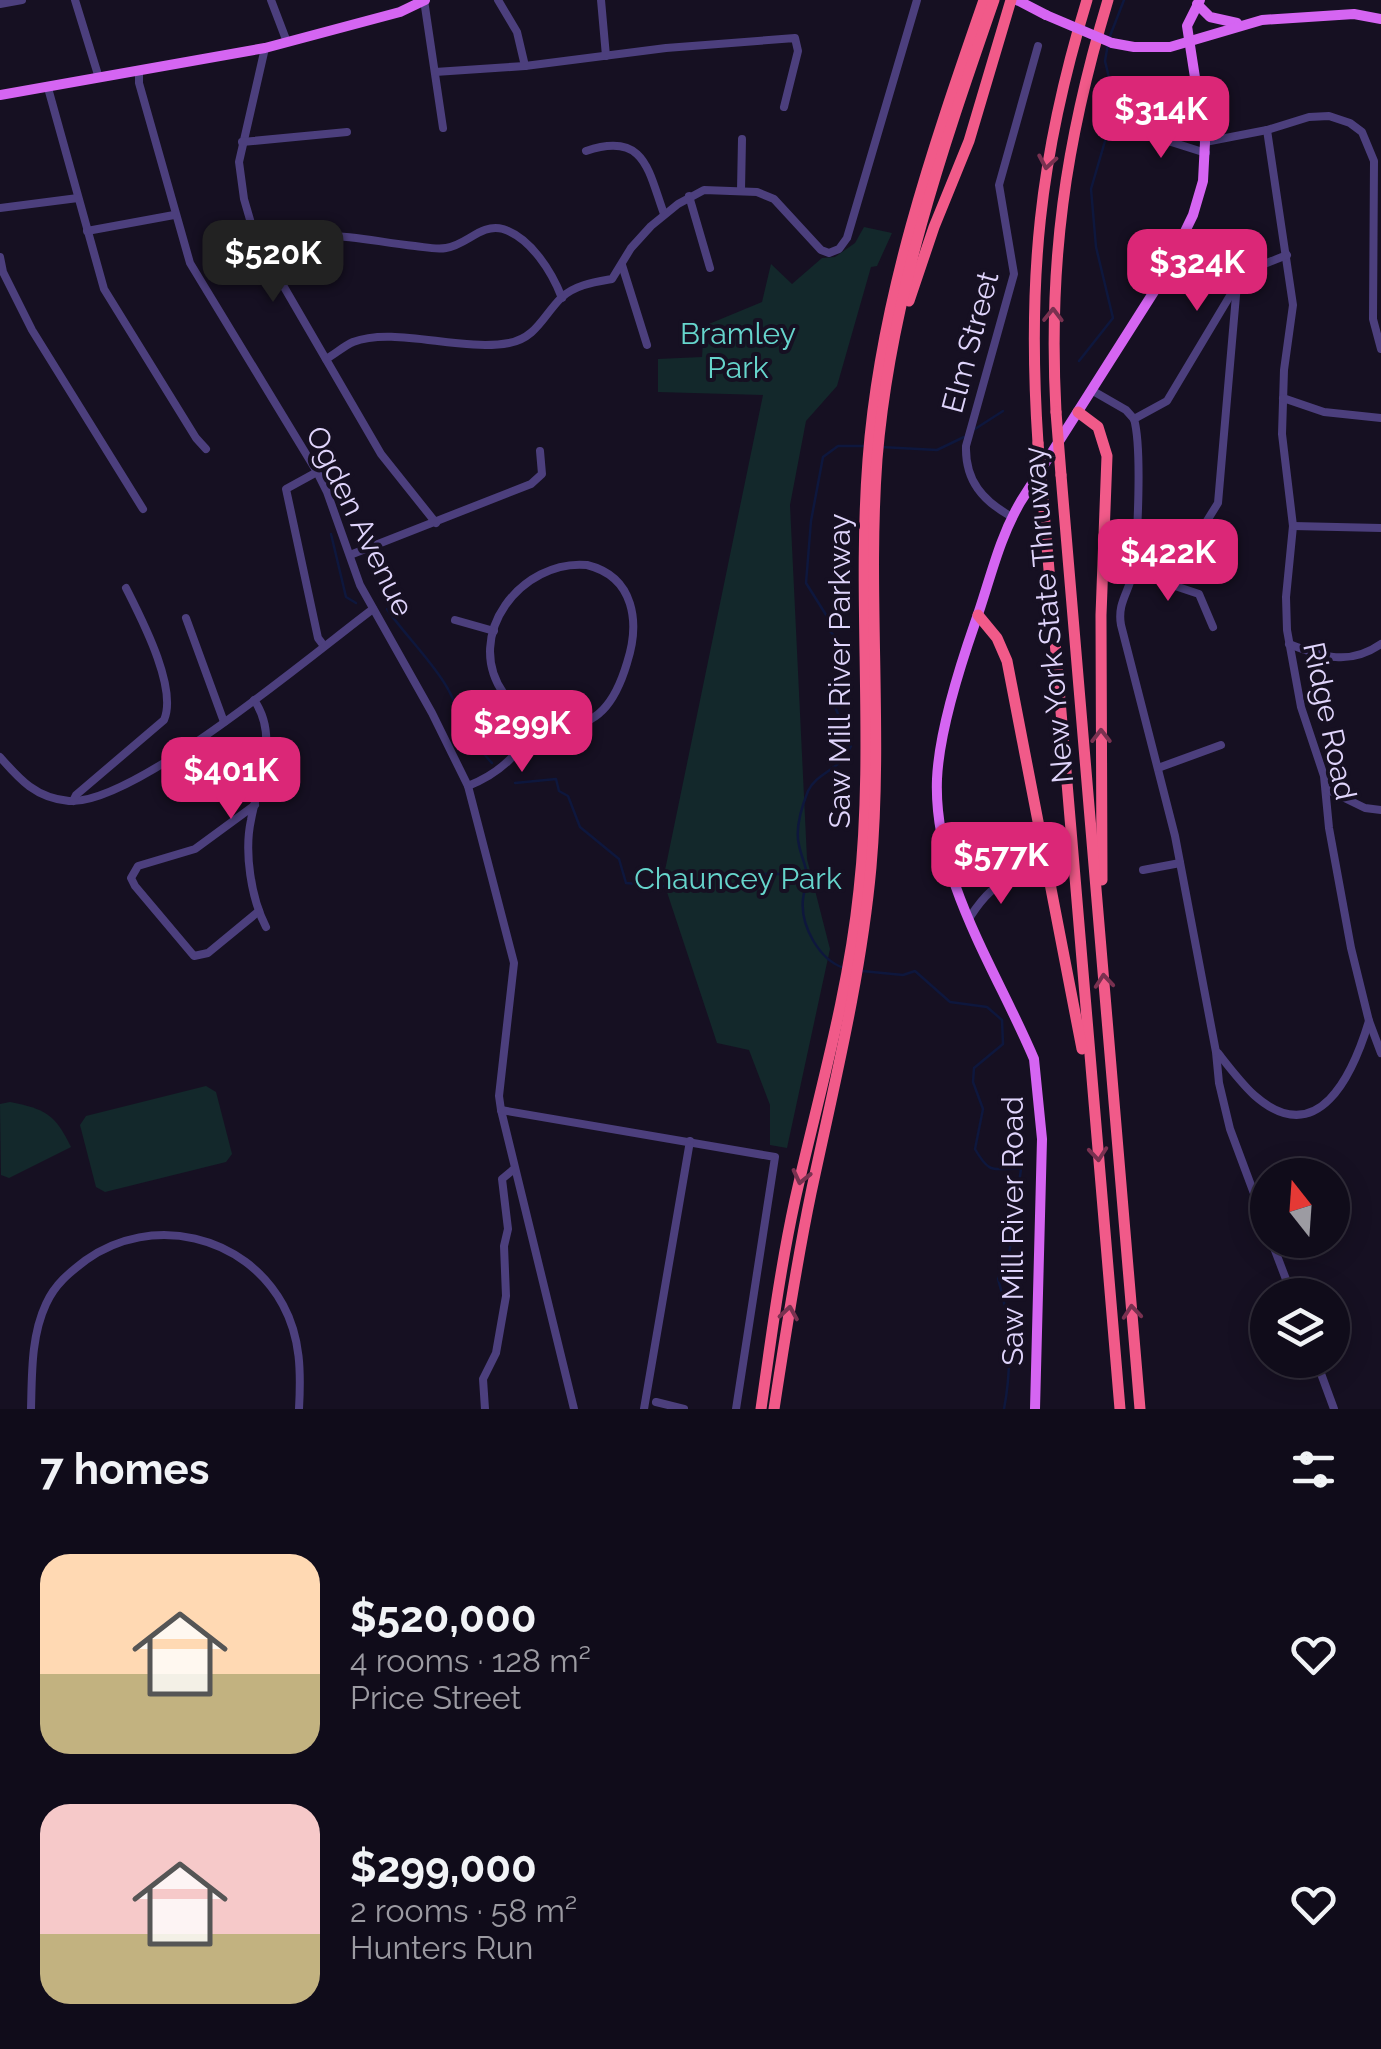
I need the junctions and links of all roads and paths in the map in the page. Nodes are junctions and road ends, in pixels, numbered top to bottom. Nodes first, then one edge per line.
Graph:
1 (22, 0) edge
2 (75, 0) edge
3 (271, 0) edge
4 (424, 0) edge
5 (498, 0) edge
6 (601, 0) edge
7 (918, 0) edge
8 (984, 0) edge
9 (994, 0) edge
10 (1087, 0) edge
11 (1108, 0) edge
12 (1012, 2) edge
13 (1198, 2) edge
14 (0, 4) edge
15 (1381, 19) edge
16 (1243, 23) junction
17 (1188, 41) junction
18 (287, 42) junction
19 (1038, 46) dead end
20 (265, 48) junction
21 (606, 56) junction
22 (526, 66) junction
23 (139, 71) junction
24 (435, 72) junction
25 (99, 78) junction
26 (48, 88) junction
27 (0, 96) edge
28 (784, 108) dead end
29 (976, 112) junction
30 (954, 113) junction
31 (443, 128) dead end
32 (1127, 128) dead end
33 (1267, 130) junction
34 (347, 132) dead end
35 (742, 139) dead end
36 (242, 142) junction
37 (1205, 148) junction
38 (586, 151) dead end
39 (741, 190) junction
40 (689, 196) junction
41 (78, 198) junction
42 (0, 208) edge
43 (1378, 212) edge
44 (664, 214) junction
45 (174, 216) junction
46 (86, 231) junction
47 (265, 254) junction
48 (1287, 255) junction
49 (0, 257) edge
50 (622, 265) junction
51 (710, 268) dead end
52 (1237, 284) junction
53 (562, 298) junction
54 (647, 345) dead end
55 (1381, 348) edge
56 (326, 359) junction
57 (890, 362) junction
58 (1093, 390) junction
59 (1283, 398) junction
60 (1078, 412) junction
61 (1381, 418) edge
62 (1134, 419) junction
63 (875, 433) junction
64 (206, 449) dead end
65 (540, 451) dead end
66 (317, 472) junction
67 (143, 509) dead end
68 (1012, 517) junction
69 (436, 523) junction
70 (1292, 526) junction
71 (1381, 528) edge
72 (1188, 553) dead end
73 (350, 555) junction
74 (1133, 572) junction
75 (126, 588) dead end
76 (373, 609) junction
77 (978, 614) junction
78 (186, 618) dead end
79 (455, 620) dead end
80 (1213, 627) dead end
81 (494, 630) junction
82 (1289, 644) junction
83 (1381, 644) edge
84 (324, 646) junction
85 (254, 700) junction
86 (224, 722) junction
87 (537, 722) junction
88 (1221, 745) dead end
89 (0, 757) edge
90 (1158, 768) junction
91 (468, 786) junction
92 (1326, 789) junction
93 (73, 801) junction
94 (256, 804) junction
95 (1381, 810) edge
96 (1180, 863) junction
97 (1144, 870) dead end
98 (1020, 876) dead end
99 (259, 911) junction
100 (970, 917) junction
101 (266, 927) dead end
102 (1100, 939) junction
103 (851, 980) junction
104 (1369, 1020) junction
105 (1216, 1052) junction
106 (1381, 1053) edge
107 (501, 1110) junction
108 (1096, 1123) junction
109 (690, 1141) junction
110 (514, 1169) junction
111 (1250, 1182) edge
112 (1323, 1378) edge
113 (649, 1384) junction
114 (656, 1405) edge
115 (30, 1409) edge
116 (299, 1409) edge
117 (485, 1409) edge
118 (574, 1409) edge
119 (644, 1409) edge
120 (684, 1409) edge
121 (736, 1409) edge
122 (761, 1409) edge
123 (774, 1409) edge
124 (1036, 1409) edge
125 (1120, 1409) edge
126 (1140, 1409) edge
127 (1334, 1409) edge

1 - 14 street
2 - 25 street
3 - 18 street
4 - 18 main road
4 - 24 street
5 - 22 street
6 - 21 street
7 - 39 street
8 - 63 highway, Saw Mill River Parkway
9 - 30 highway, Saw Mill River Parkway
10 -> 108 highway, New York State Thruway, bridge
102 -> 11 highway, New York State Thruway, bridge
12 - 17 main road, bridge
12 - 29 highway
13 - 16 main road
13 - 17 main road, Saw Mill River Road
15 - 16 main road
16 - 17 main road
17 - 37 main road, Saw Mill River Road
18 - 20 main road
19 - 68 street, Elm Street
20 - 23 main road
20 - 36 street
21 - 22 street
21 - 28 street
22 - 24 street
23 - 25 main road
23 - 45 street, Ogden Avenue
24 - 31 street
25 - 26 main road
26 - 27 main road
26 - 41 street
29 - 30 highway
29 - 57 highway
30 - 57 highway, Saw Mill River Parkway
32 - 37 street
33 - 37 street
33 - 43 street
33 - 48 street, Ridge Road
34 - 36 street
35 - 39 street
36 - 47 street
37 - 58 main road, Saw Mill River Road
38 - 44 street
39 - 40 street
40 - 44 street
40 - 51 street
41 - 42 street
41 - 46 street
43 - 55 street
44 - 50 street
45 - 46 street
45 - 66 street, Ogden Avenue
46 - 64 street
47 - 53 street
47 - 56 street
48 - 52 street
48 - 59 street, Ridge Road
49 - 67 street
50 - 53 street
50 - 54 street
52 - 62 street
52 - 72 street
53 - 56 street
56 - 69 street
57 - 63 highway, Saw Mill River Parkway
58 - 60 main road, Saw Mill River Road
58 - 62 street
59 - 61 street
59 - 70 street, Ridge Road
60 - 68 main road, Saw Mill River Road
102 -> 60 highway
62 - 74 street
63 - 103 highway, Saw Mill River Parkway
65 - 69 street
66 - 73 street, Ogden Avenue
66 - 84 street
68 - 77 main road, Saw Mill River Road
69 - 73 street
70 - 71 street
70 - 82 street, Ridge Road
73 - 76 street, Ogden Avenue
74 - 80 street
74 - 90 street
75 - 93 street
76 - 84 street
76 - 91 street, Ogden Avenue
77 - 100 main road, Saw Mill River Road
77 - 108 highway
78 - 86 street
79 - 81 street
81 - 87 street
81 - 87 street
82 - 83 street
82 - 92 street, Ridge Road
84 - 85 street
85 - 86 street
85 - 94 street
86 - 93 street
87 - 91 street
88 - 90 street
89 - 93 street
90 - 96 street
91 - 107 street, Ogden Avenue
92 - 95 street
92 - 104 street, Ridge Road
94 - 99 street
94 - 99 street
96 - 97 street
96 - 105 street
98 - 100 street
99 - 101 street
100 - 124 main road, Saw Mill River Road
126 -> 102 highway, New York State Thruway
103 -> 122 highway, Saw Mill River Parkway
123 -> 103 highway, Saw Mill River Parkway
104 - 105 street
104 - 106 street, Ridge Road
105 - 111 street
107 - 109 street
107 - 110 street, Ogden Avenue
108 -> 125 highway, New York State Thruway
109 - 113 street
109 - 121 street
110 - 117 street
110 - 118 street, Ogden Avenue
112 - 127 street
113 - 114 street
113 - 119 street
114 - 120 street
115 - 116 street

